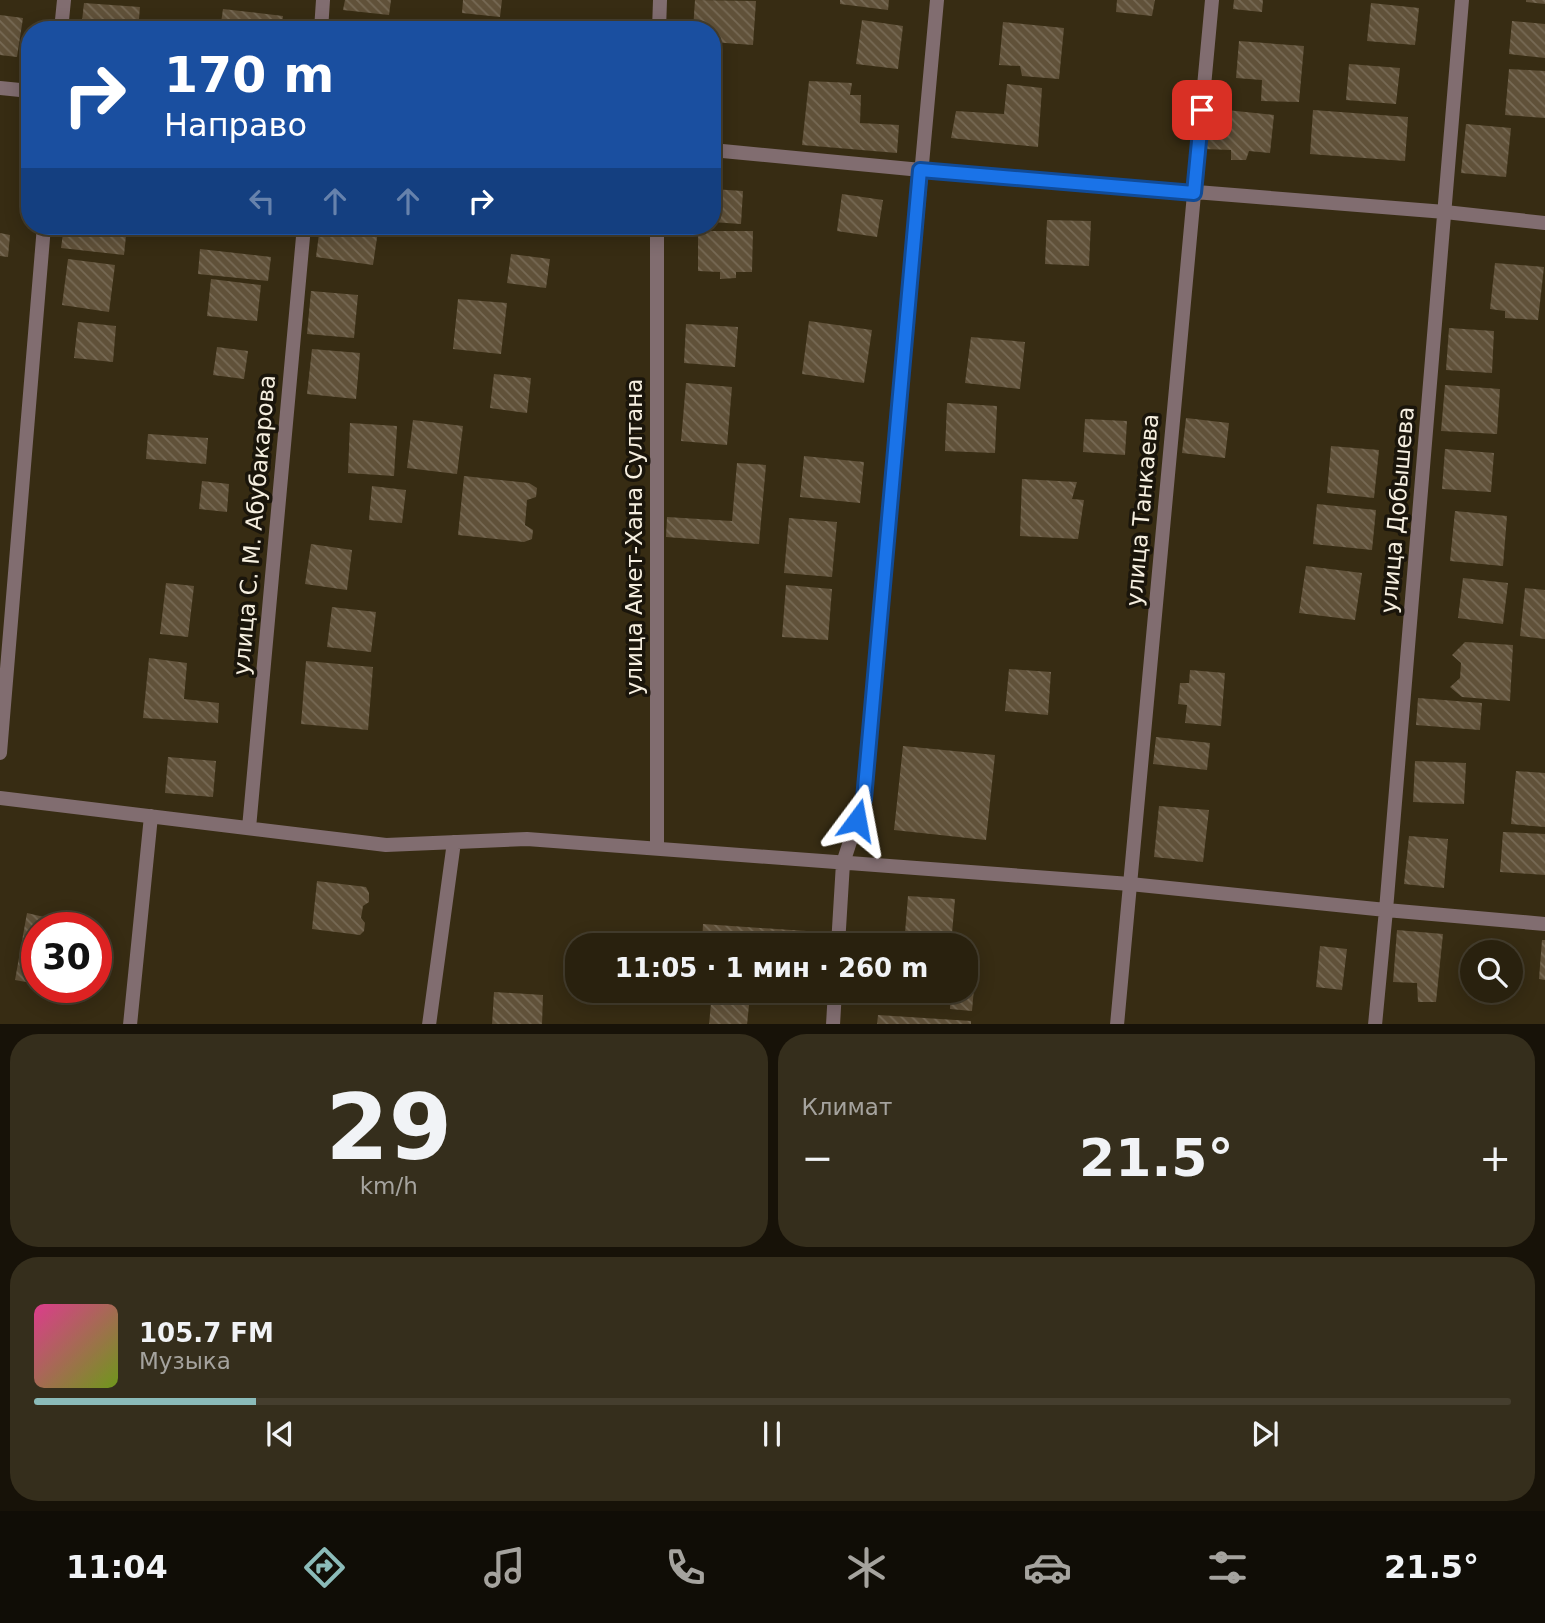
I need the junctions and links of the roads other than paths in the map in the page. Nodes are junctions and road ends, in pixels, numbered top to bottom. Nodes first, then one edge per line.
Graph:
1 (64, 0) edge
2 (323, 0) edge
3 (660, 0) edge
4 (937, 0) edge
5 (1212, 0) edge
6 (1462, 0) edge
7 (62, 21) edge
8 (322, 21) edge
9 (659, 21) edge
10 (0, 88) edge
11 (21, 90) edge
12 (721, 151) edge
13 (920, 170) junction
14 (1194, 193) junction
15 (1445, 212) junction
16 (1545, 223) edge
17 (43, 235) edge
18 (303, 235) edge
19 (657, 235) edge
20 (0, 754) edge
21 (0, 798) edge
22 (151, 816) junction
23 (249, 828) junction
24 (454, 842) junction
25 (657, 848) junction
26 (843, 863) junction
27 (1130, 884) junction
28 (1386, 910) junction
29 (1545, 923) edge
30 (839, 933) edge
31 (834, 1003) edge
32 (130, 1024) edge
33 (429, 1024) edge
34 (833, 1024) edge
35 (1117, 1024) edge
36 (1375, 1024) edge

1 - 7 street
2 - 8 street
3 - 9 street
4 - 13 street
5 - 14 street, улица Танкаева
6 - 15 street, улица Добышева
10 - 11 street
12 - 13 street
13 - 14 street
13 - 26 street
14 - 15 street
14 - 27 street, улица Танкаева
15 - 16 street
15 - 28 street, улица Добышева
17 - 20 street
18 - 23 street, улица С. М. Абубакарова
19 - 25 street, улица Амет-Хана Султана
21 - 22 street
22 - 23 street
22 - 32 street
23 - 24 street
24 - 25 street
24 - 33 street
25 - 26 street
26 - 27 street
26 - 30 street
27 - 28 street
27 - 35 street, улица Танкаева
28 - 29 street
28 - 36 street, улица Добышева
31 - 34 street

